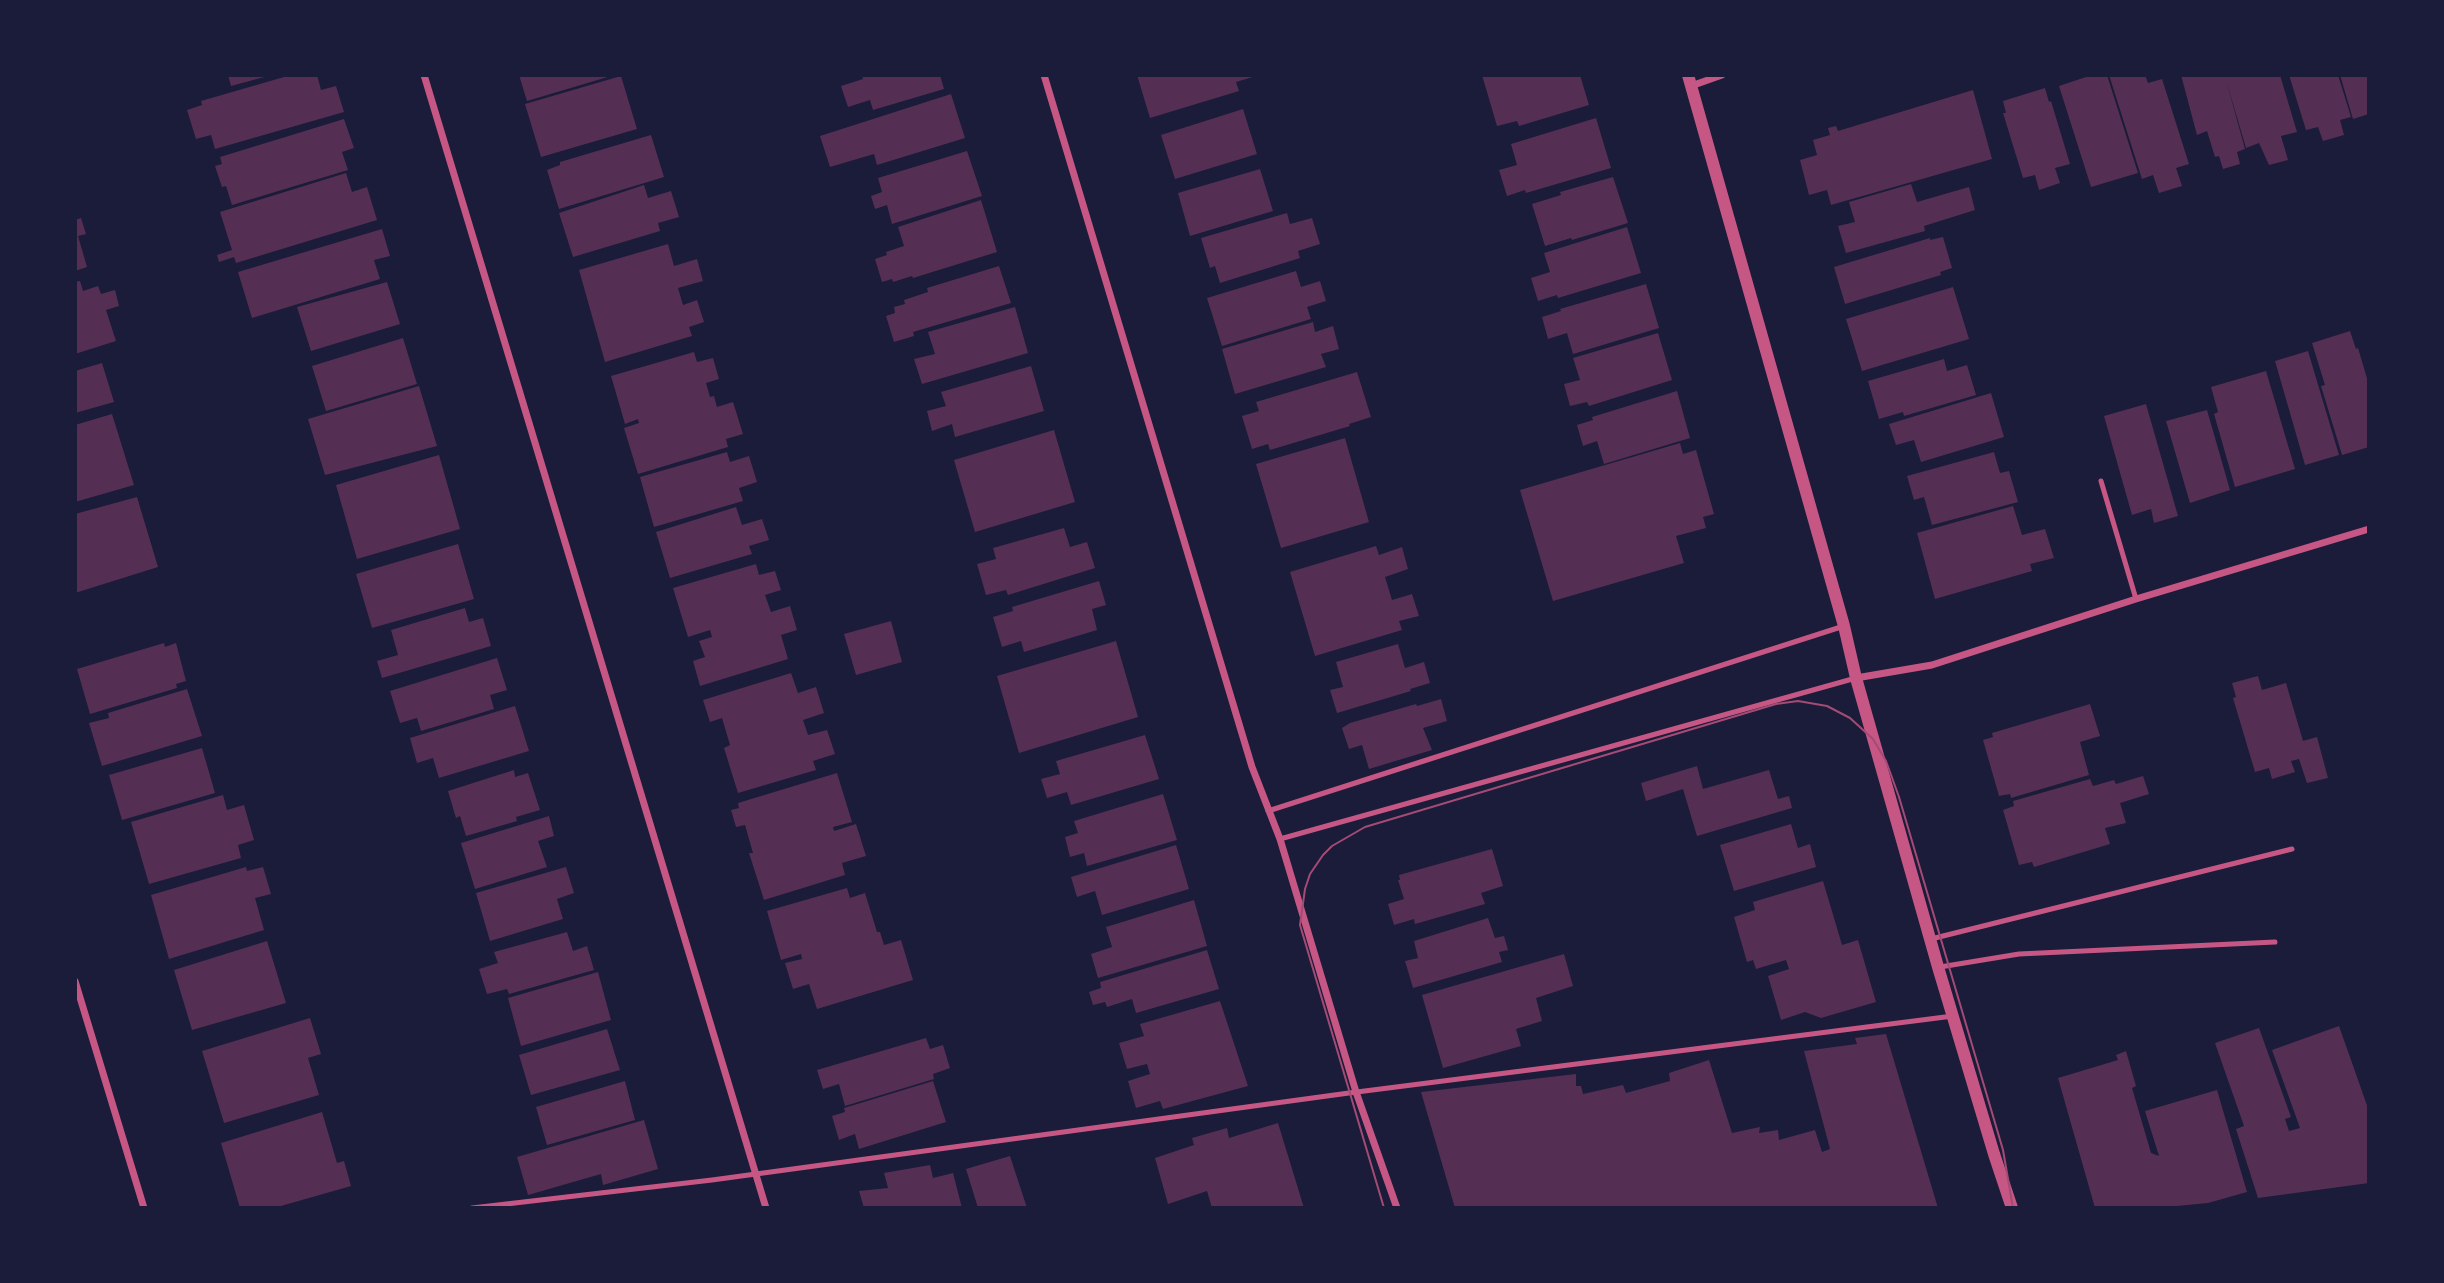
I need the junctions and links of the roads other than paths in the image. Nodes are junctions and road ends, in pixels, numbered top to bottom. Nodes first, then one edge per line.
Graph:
1 (424, 75) edge
2 (1044, 75) edge
3 (1722, 75) edge
4 (1689, 80) edge
5 (2102, 481) dead end
6 (2369, 529) edge
7 (2136, 599) junction
8 (1844, 625) junction
9 (1856, 678) junction
10 (1268, 811) junction
11 (1279, 839) junction
12 (2292, 849) dead end
13 (1931, 939) junction
14 (2275, 942) dead end
15 (1938, 968) junction
16 (75, 981) edge
17 (1953, 1016) junction
18 (1356, 1092) junction
19 (757, 1174) junction
20 (144, 1208) edge
21 (472, 1208) edge
22 (766, 1208) edge
23 (1397, 1208) edge
24 (2012, 1208) edge

1 - 19 street
2 - 10 street
3 - 4 street
4 - 8 street
5 - 7 lane
6 - 7 street
7 - 9 street
8 - 9 street
8 - 10 lane
9 - 11 lane
9 - 13 street
10 - 11 street
11 - 18 street
12 - 13 lane
13 - 15 street
14 - 15 lane
15 - 17 street
16 - 20 street
17 - 18 lane
17 - 24 street
18 - 19 lane
18 - 23 street
19 - 21 lane
19 - 22 street

